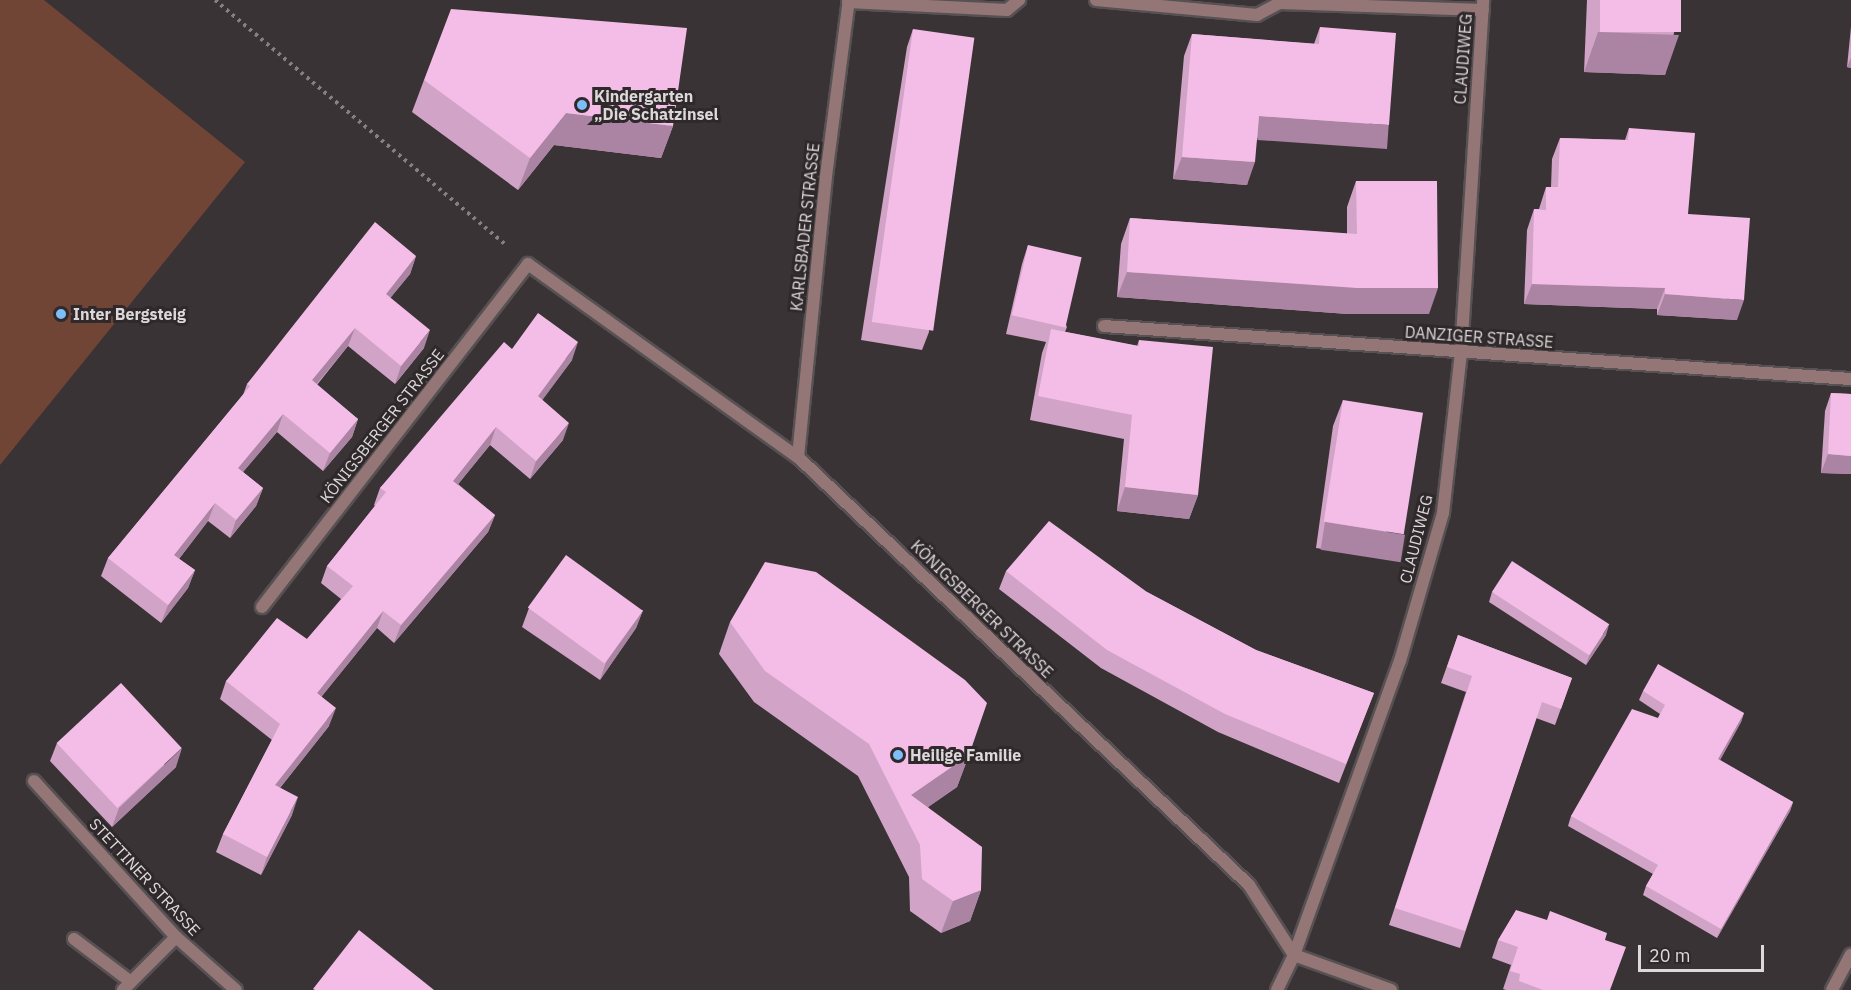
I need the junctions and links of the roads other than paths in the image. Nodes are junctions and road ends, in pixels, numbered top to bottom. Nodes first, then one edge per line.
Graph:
1 (1019, 0) edge
2 (1096, 0) edge
3 (849, 1) edge
4 (1483, 5) edge
5 (1104, 326) dead end
6 (1461, 353) junction
7 (1851, 379) edge
8 (798, 457) junction
9 (262, 608) dead end
10 (34, 781) dead end
11 (176, 937) junction
12 (74, 939) dead end
13 (1294, 955) junction
14 (1851, 955) edge
15 (127, 986) edge
16 (236, 990) edge
17 (1277, 990) edge
18 (1390, 990) edge
19 (1832, 990) edge

1 - 3 street
2 - 4 street
3 - 8 street, KARLSBADER STRASSE
4 - 6 street, CLAUDIWEG
5 - 6 street, DANZIGER STRASSE
6 - 7 street, DANZIGER STRASSE
6 - 13 street, CLAUDIWEG
8 - 9 street, KÖNIGSBERGER STRASSE
8 - 13 street, KÖNIGSBERGER STRASSE
10 - 11 street, STETTINER STRASSE
11 - 15 street
11 - 16 street, STETTINER STRASSE
12 - 15 street
13 - 17 street, CLAUDIWEG
13 - 18 street
14 - 19 street

